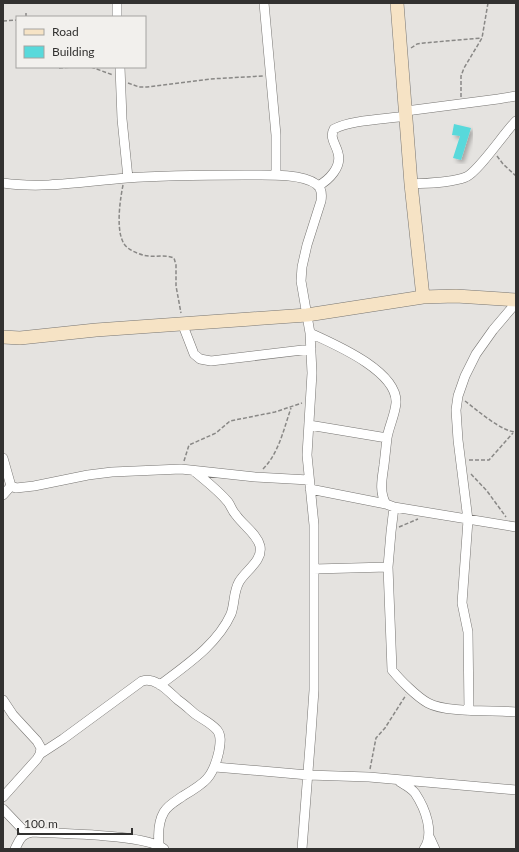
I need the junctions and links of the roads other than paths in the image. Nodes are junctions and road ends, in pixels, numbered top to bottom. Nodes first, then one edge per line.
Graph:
1 (117, 3) edge
2 (264, 3) edge
3 (397, 3) edge
4 (118, 16) edge
5 (120, 68) edge
6 (516, 96) edge
7 (406, 113) junction
8 (516, 121) edge
9 (276, 175) junction
10 (126, 178) junction
11 (3, 183) edge
12 (411, 184) junction
13 (318, 186) junction
14 (423, 297) junction
15 (516, 302) edge
16 (307, 315) junction
17 (182, 323) junction
18 (310, 333) junction
19 (3, 336) edge
20 (311, 350) junction
21 (309, 425) junction
22 (387, 438) junction
23 (3, 458) edge
24 (194, 471) junction
25 (309, 480) junction
26 (11, 486) junction
27 (310, 489) junction
28 (3, 495) edge
29 (390, 505) junction
30 (468, 520) junction
31 (514, 527) edge
32 (388, 567) junction
33 (314, 569) junction
34 (160, 685) junction
35 (3, 700) edge
36 (469, 710) junction
37 (516, 712) edge
38 (40, 754) junction
39 (215, 767) junction
40 (308, 775) junction
41 (398, 780) junction
42 (516, 790) edge
43 (3, 797) edge
44 (3, 810) edge
45 (26, 833) junction
46 (430, 838) junction
47 (161, 847) edge
48 (15, 849) edge
49 (302, 849) edge
50 (424, 849) edge
51 (435, 849) edge

1 - 4 street
2 - 9 street
3 - 7 street
5 - 10 street
6 - 7 street
7 - 12 street
7 - 13 street
8 - 12 street
9 - 10 street
9 - 13 street
10 - 11 street
12 - 14 street
13 - 16 street
14 - 15 street
14 - 16 street
15 - 30 street
16 - 17 street
16 - 18 street
17 - 19 street
17 - 20 street
18 - 20 street
18 - 22 street
20 - 21 street
21 - 22 street
21 - 25 street
22 - 29 street
23 - 26 street
24 - 25 street
24 - 26 street
24 - 34 street
25 - 27 street
26 - 28 street
27 - 29 street
27 - 33 street
29 - 30 street
29 - 32 street
30 - 31 street
30 - 36 street
32 - 33 street
32 - 36 street
33 - 40 street
34 - 38 street
34 - 39 street
35 - 38 street
36 - 37 street
38 - 43 street
39 - 40 street
39 - 47 street
40 - 41 street
40 - 49 street
41 - 42 street
41 - 46 street
44 - 45 street
45 - 47 street
45 - 48 street
46 - 50 street
46 - 51 street

